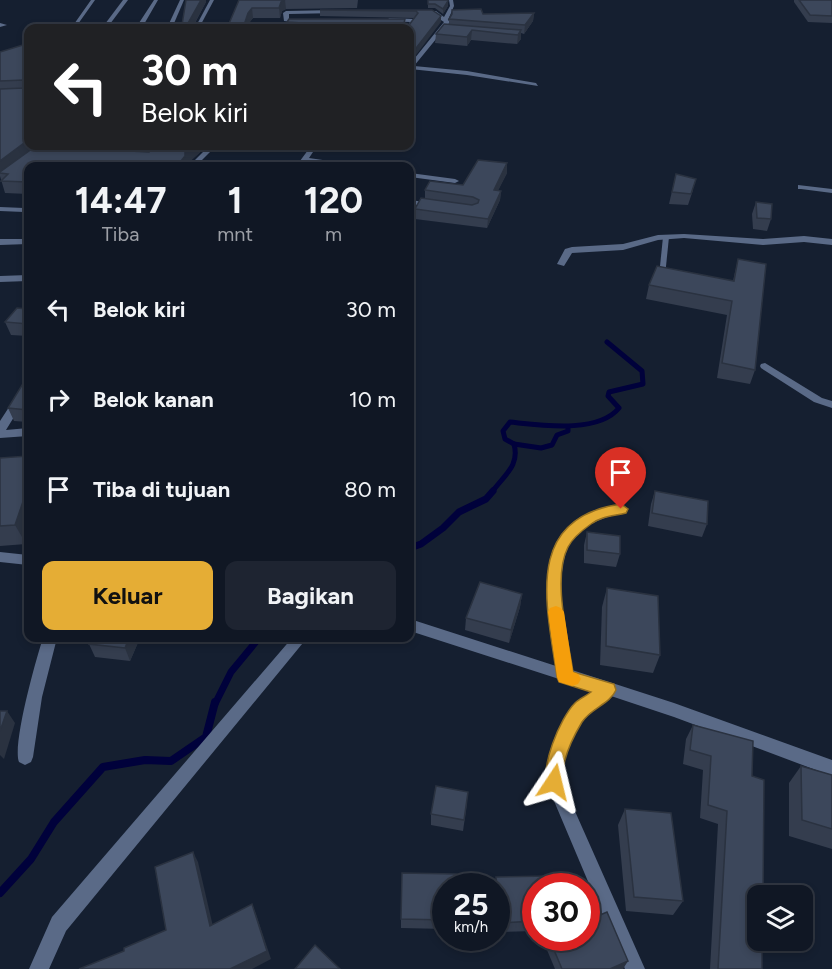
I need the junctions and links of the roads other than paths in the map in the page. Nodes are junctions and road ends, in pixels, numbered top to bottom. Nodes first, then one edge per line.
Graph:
1 (93, 0) edge
2 (126, 0) edge
3 (156, 0) edge
4 (182, 0) edge
5 (212, 0) edge
6 (451, 0) edge
7 (418, 11) edge
8 (348, 12) edge
9 (385, 20) edge
10 (445, 20) junction
11 (314, 21) edge
12 (74, 24) edge
13 (108, 24) edge
14 (142, 24) edge
15 (171, 24) edge
16 (199, 24) edge
17 (412, 24) edge
18 (442, 30) junction
19 (453, 31) edge
20 (414, 62) edge
21 (414, 67) edge
22 (536, 85) dead end
23 (209, 150) edge
24 (196, 162) edge
25 (414, 176) edge
26 (455, 181) dead end
27 (801, 187) dead end
28 (832, 191) edge
29 (414, 203) edge
30 (441, 207) edge
31 (0, 208) edge
32 (24, 210) dead end
33 (666, 237) junction
34 (0, 242) edge
35 (24, 242) edge
36 (832, 242) edge
37 (561, 264) dead end
38 (662, 276) edge
39 (24, 278) edge
40 (0, 279) edge
41 (765, 366) dead end
42 (24, 393) edge
43 (832, 405) edge
44 (0, 432) edge
45 (24, 432) edge
46 (621, 509) dead end
47 (0, 557) edge
48 (24, 560) edge
49 (414, 627) edge
50 (49, 642) edge
51 (297, 642) edge
52 (565, 677) junction
53 (608, 690) junction
54 (25, 757) dead end
55 (832, 768) edge
56 (39, 969) edge
57 (635, 969) edge

1 - 12 street
2 - 13 street
3 - 14 street
4 - 15 street
5 - 16 street
6 - 10 street
7 - 10 street
8 - 11 street
9 - 17 street
10 - 18 street
18 - 19 lane
18 - 20 street
21 - 22 street
23 - 24 street
25 - 26 street
27 - 28 street
29 - 30 street
31 - 32 street
33 - 36 street
33 - 37 street
33 - 38 lane
34 - 35 street
39 - 40 street
41 - 43 street
42 - 44 street
44 - 45 street
46 - 52 street
47 - 48 street
49 - 52 street
50 - 54 street
51 - 56 street
52 - 53 street
53 - 55 street
53 - 57 street

